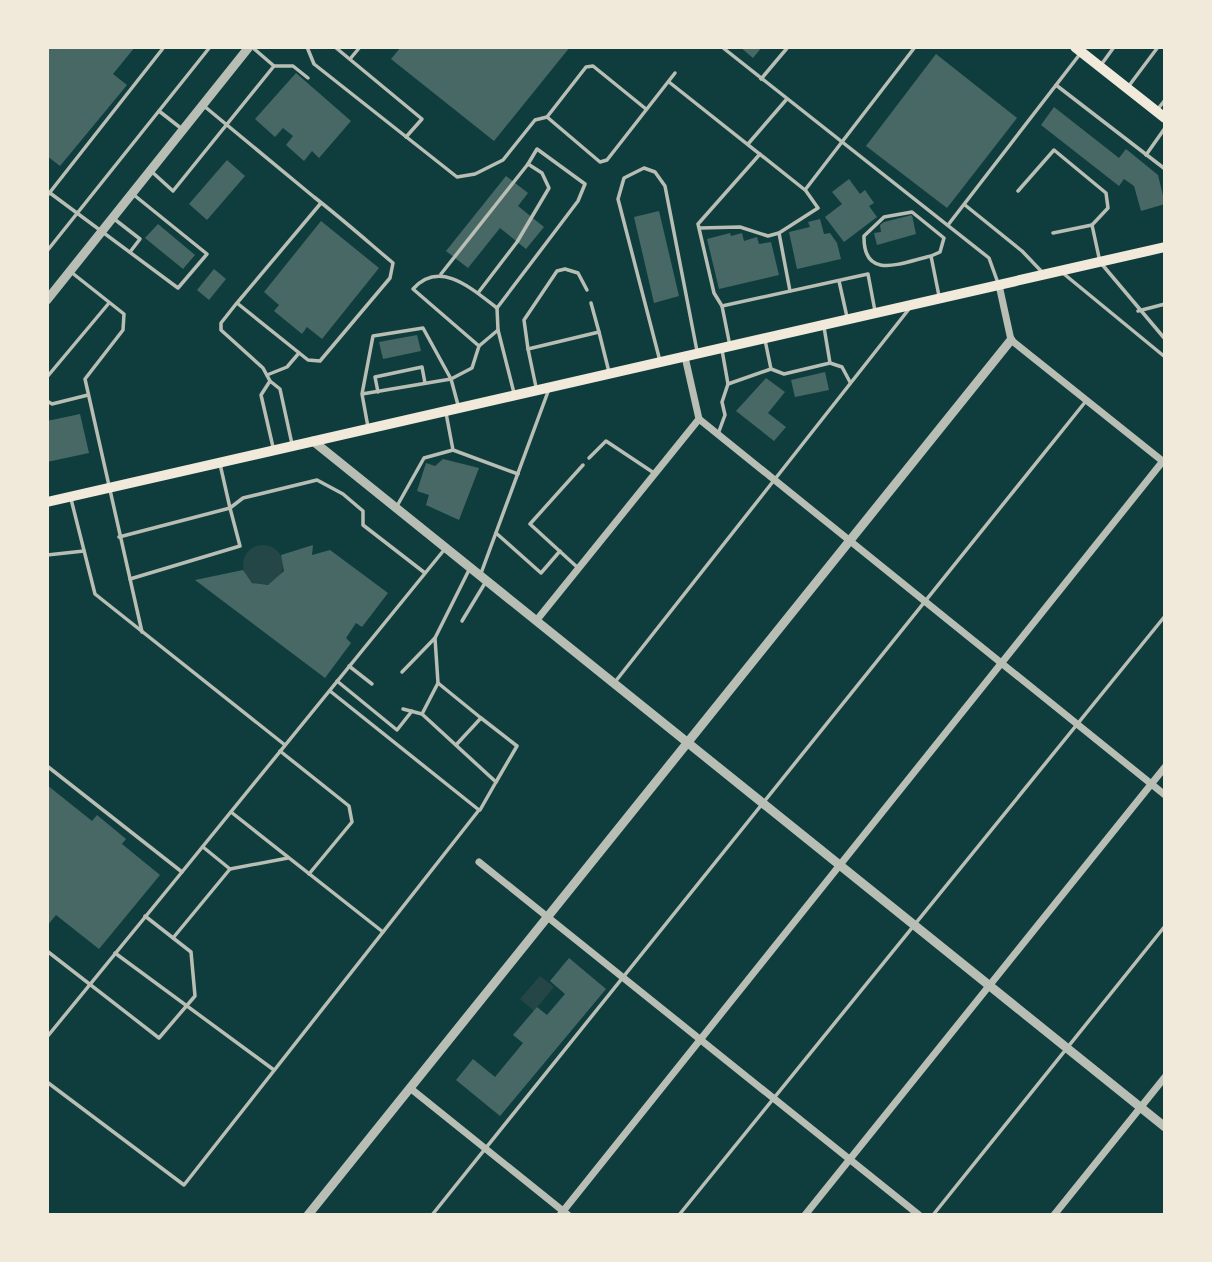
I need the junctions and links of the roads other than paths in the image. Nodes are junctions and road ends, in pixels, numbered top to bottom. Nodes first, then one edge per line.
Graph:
1 (164, 47) edge
2 (210, 47) edge
3 (251, 47) edge
4 (335, 47) edge
5 (360, 47) edge
6 (722, 47) edge
7 (788, 47) edge
8 (915, 47) edge
9 (1114, 47) edge
10 (1158, 47) edge
11 (308, 48) edge
12 (1078, 50) edge
13 (350, 59) junction
14 (274, 66) junction
15 (1099, 66) junction
16 (675, 73) dead end
17 (308, 78) dead end
18 (761, 79) junction
19 (668, 82) junction
20 (1056, 85) junction
21 (1127, 88) junction
22 (786, 100) junction
23 (1165, 100) edge
24 (204, 106) junction
25 (646, 109) junction
26 (159, 111) junction
27 (1161, 115) edge
28 (547, 117) junction
29 (227, 125) junction
30 (1165, 128) edge
31 (184, 131) junction
32 (406, 137) junction
33 (841, 143) junction
34 (748, 144) junction
35 (760, 154) junction
36 (1146, 155) junction
37 (528, 164) junction
38 (1165, 169) edge
39 (151, 172) junction
40 (805, 190) junction
41 (1018, 191) dead end
42 (48, 194) edge
43 (133, 194) junction
44 (321, 203) junction
45 (965, 205) junction
46 (77, 213) junction
47 (113, 218) junction
48 (948, 225) junction
49 (1092, 225) junction
50 (699, 228) junction
51 (102, 232) junction
52 (779, 233) junction
53 (1053, 233) dead end
54 (1165, 247) edge
55 (47, 251) edge
56 (130, 252) junction
57 (931, 256) junction
58 (1100, 262) junction
59 (70, 271) junction
60 (1060, 271) junction
61 (441, 274) junction
62 (1044, 275) junction
63 (839, 281) junction
64 (999, 285) junction
65 (587, 290) dead end
66 (790, 291) junction
67 (478, 293) junction
68 (940, 298) junction
69 (47, 300) edge
70 (109, 303) junction
71 (237, 303) junction
72 (591, 303) dead end
73 (913, 304) junction
74 (1165, 304) edge
75 (722, 306) junction
76 (497, 308) junction
77 (1138, 310) junction
78 (876, 313) junction
79 (847, 320) junction
80 (824, 325) junction
81 (498, 330) junction
82 (599, 332) junction
83 (765, 338) junction
84 (1011, 340) junction
85 (1165, 340) edge
86 (479, 346) junction
87 (726, 347) junction
88 (528, 349) junction
89 (299, 353) junction
90 (697, 354) junction
91 (685, 357) junction
92 (1165, 357) edge
93 (660, 362) junction
94 (830, 363) junction
95 (771, 369) junction
96 (609, 374) junction
97 (267, 375) junction
98 (47, 377) edge
99 (451, 379) junction
100 (270, 381) junction
101 (425, 383) junction
102 (851, 383) junction
103 (728, 384) junction
104 (550, 387) junction
105 (537, 390) junction
106 (378, 392) junction
107 (362, 394) junction
108 (89, 395) junction
109 (514, 395) junction
110 (1087, 400) junction
111 (47, 401) edge
112 (459, 408) junction
113 (446, 411) junction
114 (699, 419) junction
115 (369, 429) junction
116 (718, 435) junction
117 (313, 441) junction
118 (293, 446) junction
119 (274, 450) junction
120 (453, 450) junction
121 (589, 458) dead end
122 (220, 462) junction
123 (1164, 462) edge
124 (583, 465) dead end
125 (517, 474) junction
126 (655, 474) junction
127 (774, 480) junction
128 (107, 488) junction
129 (71, 496) junction
130 (47, 502) edge
131 (230, 508) junction
132 (396, 508) junction
133 (496, 533) junction
134 (120, 537) junction
135 (849, 541) junction
136 (446, 548) junction
137 (84, 551) junction
138 (560, 551) junction
139 (47, 555) edge
140 (470, 568) junction
141 (579, 568) junction
142 (425, 573) junction
143 (483, 578) junction
144 (130, 579) junction
145 (926, 602) junction
146 (1165, 616) edge
147 (463, 621) dead end
148 (536, 621) junction
149 (142, 632) junction
150 (435, 638) junction
151 (1001, 662) junction
152 (349, 666) junction
153 (401, 672) dead end
154 (337, 681) junction
155 (438, 683) junction
156 (614, 683) junction
157 (372, 684) dead end
158 (330, 691) junction
159 (403, 709) dead end
160 (412, 711) junction
161 (422, 714) junction
162 (481, 718) junction
163 (1078, 724) junction
164 (688, 743) junction
165 (456, 745) junction
166 (285, 746) junction
167 (280, 751) junction
168 (47, 766) edge
169 (1165, 767) edge
170 (496, 782) junction
171 (1151, 784) junction
172 (1165, 794) edge
173 (763, 803) junction
174 (479, 810) junction
175 (230, 812) junction
176 (202, 846) junction
177 (288, 858) junction
178 (479, 862) dead end
179 (838, 864) junction
180 (230, 869) junction
181 (182, 872) junction
182 (309, 874) junction
183 (145, 916) junction
184 (548, 916) junction
185 (914, 925) junction
186 (1165, 926) edge
187 (383, 932) junction
188 (173, 938) junction
189 (47, 951) edge
190 (115, 953) junction
191 (623, 977) junction
192 (90, 983) junction
193 (990, 985) junction
194 (188, 1006) junction
195 (47, 1037) edge
196 (698, 1038) junction
197 (1067, 1048) junction
198 (274, 1070) junction
199 (1165, 1077) edge
200 (47, 1082) edge
201 (410, 1088) junction
202 (772, 1098) junction
203 (1140, 1107) junction
204 (1165, 1127) edge
205 (485, 1149) junction
206 (850, 1159) junction
207 (563, 1213) edge
208 (308, 1215) edge
209 (432, 1215) edge
210 (679, 1215) edge
211 (805, 1215) edge
212 (919, 1215) edge
213 (933, 1215) edge
214 (1054, 1215) edge

1 - 42 lane
2 - 26 lane
3 - 14 lane
3 - 24 street
4 - 13 lane
5 - 13 lane
6 - 18 lane
7 - 18 lane
8 - 33 lane
9 - 15 lane
10 - 21 lane
11 - 32 lane
12 - 15 main road
12 - 20 lane
13 - 32 lane
14 - 17 lane
14 - 29 lane
15 - 21 main road
16 - 19 lane
18 - 22 lane
19 - 25 lane
19 - 34 lane
20 - 36 lane
20 - 45 lane
21 - 27 main road
22 - 33 lane
22 - 34 lane
23 - 27 lane
24 - 29 lane
24 - 31 street
25 - 28 lane
25 - 28 lane
26 - 31 lane
26 - 46 lane
28 - 32 lane
29 - 39 lane
29 - 44 lane
30 - 36 lane
31 - 39 street
33 - 40 lane
33 - 48 lane
34 - 35 lane
35 - 40 lane
35 - 50 lane
36 - 38 lane
37 - 61 lane
37 - 67 lane
37 - 76 lane
39 - 43 street
40 - 52 lane
41 - 49 lane
42 - 46 lane
43 - 47 street
43 - 56 lane
44 - 71 lane
44 - 89 lane
45 - 48 lane
45 - 62 lane
46 - 51 lane
46 - 55 lane
47 - 51 street
47 - 56 lane
48 - 64 lane
49 - 53 lane
49 - 58 lane
50 - 52 lane
50 - 75 lane
51 - 56 lane
51 - 59 street
52 - 66 lane
54 - 58 main road
57 - 57 lane
57 - 68 lane
58 - 60 main road
58 - 77 lane
59 - 69 street
59 - 70 lane
60 - 62 main road
60 - 92 lane
61 - 67 lane
61 - 86 lane
62 - 64 main road
63 - 66 lane
63 - 78 lane
63 - 79 lane
64 - 68 main road
64 - 84 street
65 - 88 lane
66 - 75 lane
67 - 76 lane
68 - 73 main road
70 - 98 lane
70 - 108 lane
71 - 89 lane
71 - 97 lane
72 - 82 lane
73 - 78 main road
73 - 102 lane
74 - 77 lane
75 - 87 lane
76 - 81 lane
77 - 85 lane
78 - 79 main road
79 - 80 main road
80 - 83 main road
80 - 94 lane
81 - 86 lane
81 - 109 lane
82 - 88 lane
82 - 96 lane
83 - 87 main road
83 - 95 lane
84 - 110 street
84 - 135 street
86 - 99 lane
87 - 90 main road
87 - 103 lane
88 - 105 lane
89 - 97 lane
90 - 91 main road
90 - 93 lane
91 - 93 main road
91 - 114 street
93 - 96 main road
94 - 95 lane
94 - 102 lane
95 - 103 lane
96 - 104 main road
97 - 100 lane
99 - 101 lane
99 - 107 lane
99 - 112 lane
100 - 118 lane
100 - 119 lane
101 - 106 lane
101 - 106 lane
102 - 127 lane
103 - 116 lane
104 - 105 main road
104 - 125 lane
105 - 109 main road
106 - 107 lane
107 - 115 lane
108 - 111 lane
108 - 128 lane
109 - 112 main road
110 - 123 street
110 - 145 lane
112 - 113 main road
113 - 115 main road
113 - 120 lane
114 - 116 street
114 - 126 street
115 - 117 main road
116 - 127 street
117 - 118 main road
117 - 132 street
118 - 119 main road
119 - 122 main road
120 - 125 lane
120 - 132 lane
121 - 126 lane
122 - 128 main road
122 - 131 lane
123 - 151 street
124 - 138 lane
125 - 133 lane
126 - 141 street
127 - 135 street
127 - 156 lane
128 - 129 main road
128 - 134 lane
129 - 130 main road
129 - 137 lane
131 - 134 lane
131 - 142 lane
131 - 144 lane
132 - 136 street
133 - 138 lane
133 - 143 lane
134 - 144 lane
135 - 145 street
135 - 164 street
136 - 140 street
136 - 142 lane
137 - 139 lane
137 - 149 lane
138 - 141 lane
140 - 143 street
140 - 150 lane
141 - 148 street
142 - 152 lane
143 - 147 lane
143 - 148 street
144 - 149 lane
145 - 151 street
145 - 173 lane
146 - 163 lane
148 - 156 street
149 - 166 lane
150 - 153 lane
150 - 155 lane
151 - 163 street
151 - 179 street
152 - 154 lane
152 - 157 lane
154 - 158 lane
154 - 160 lane
155 - 161 lane
155 - 162 lane
156 - 164 street
158 - 166 lane
158 - 174 lane
159 - 160 lane
160 - 161 lane
161 - 165 lane
162 - 165 lane
162 - 170 lane
163 - 171 street
163 - 185 lane
164 - 173 street
164 - 184 street
165 - 170 lane
166 - 167 lane
167 - 175 lane
167 - 182 lane
168 - 181 lane
169 - 171 street
170 - 174 lane
171 - 172 street
171 - 193 street
173 - 179 street
173 - 191 lane
174 - 187 lane
175 - 176 lane
175 - 177 lane
176 - 180 lane
176 - 181 lane
177 - 180 lane
177 - 182 lane
178 - 184 street
179 - 185 street
179 - 196 street
180 - 188 lane
181 - 183 lane
182 - 187 lane
183 - 188 lane
183 - 190 lane
184 - 191 street
184 - 201 street
185 - 193 street
185 - 202 lane
186 - 197 lane
187 - 198 lane
188 - 194 lane
189 - 192 lane
190 - 192 lane
190 - 194 lane
191 - 196 street
191 - 205 lane
192 - 194 lane
192 - 195 lane
193 - 197 street
193 - 206 street
194 - 198 lane
196 - 202 street
196 - 207 street
197 - 203 street
197 - 213 lane
198 - 200 lane
199 - 203 street
201 - 205 street
201 - 208 street
202 - 206 street
202 - 210 lane
203 - 204 street
203 - 214 street
205 - 207 street
205 - 209 lane
206 - 211 street
206 - 212 street

